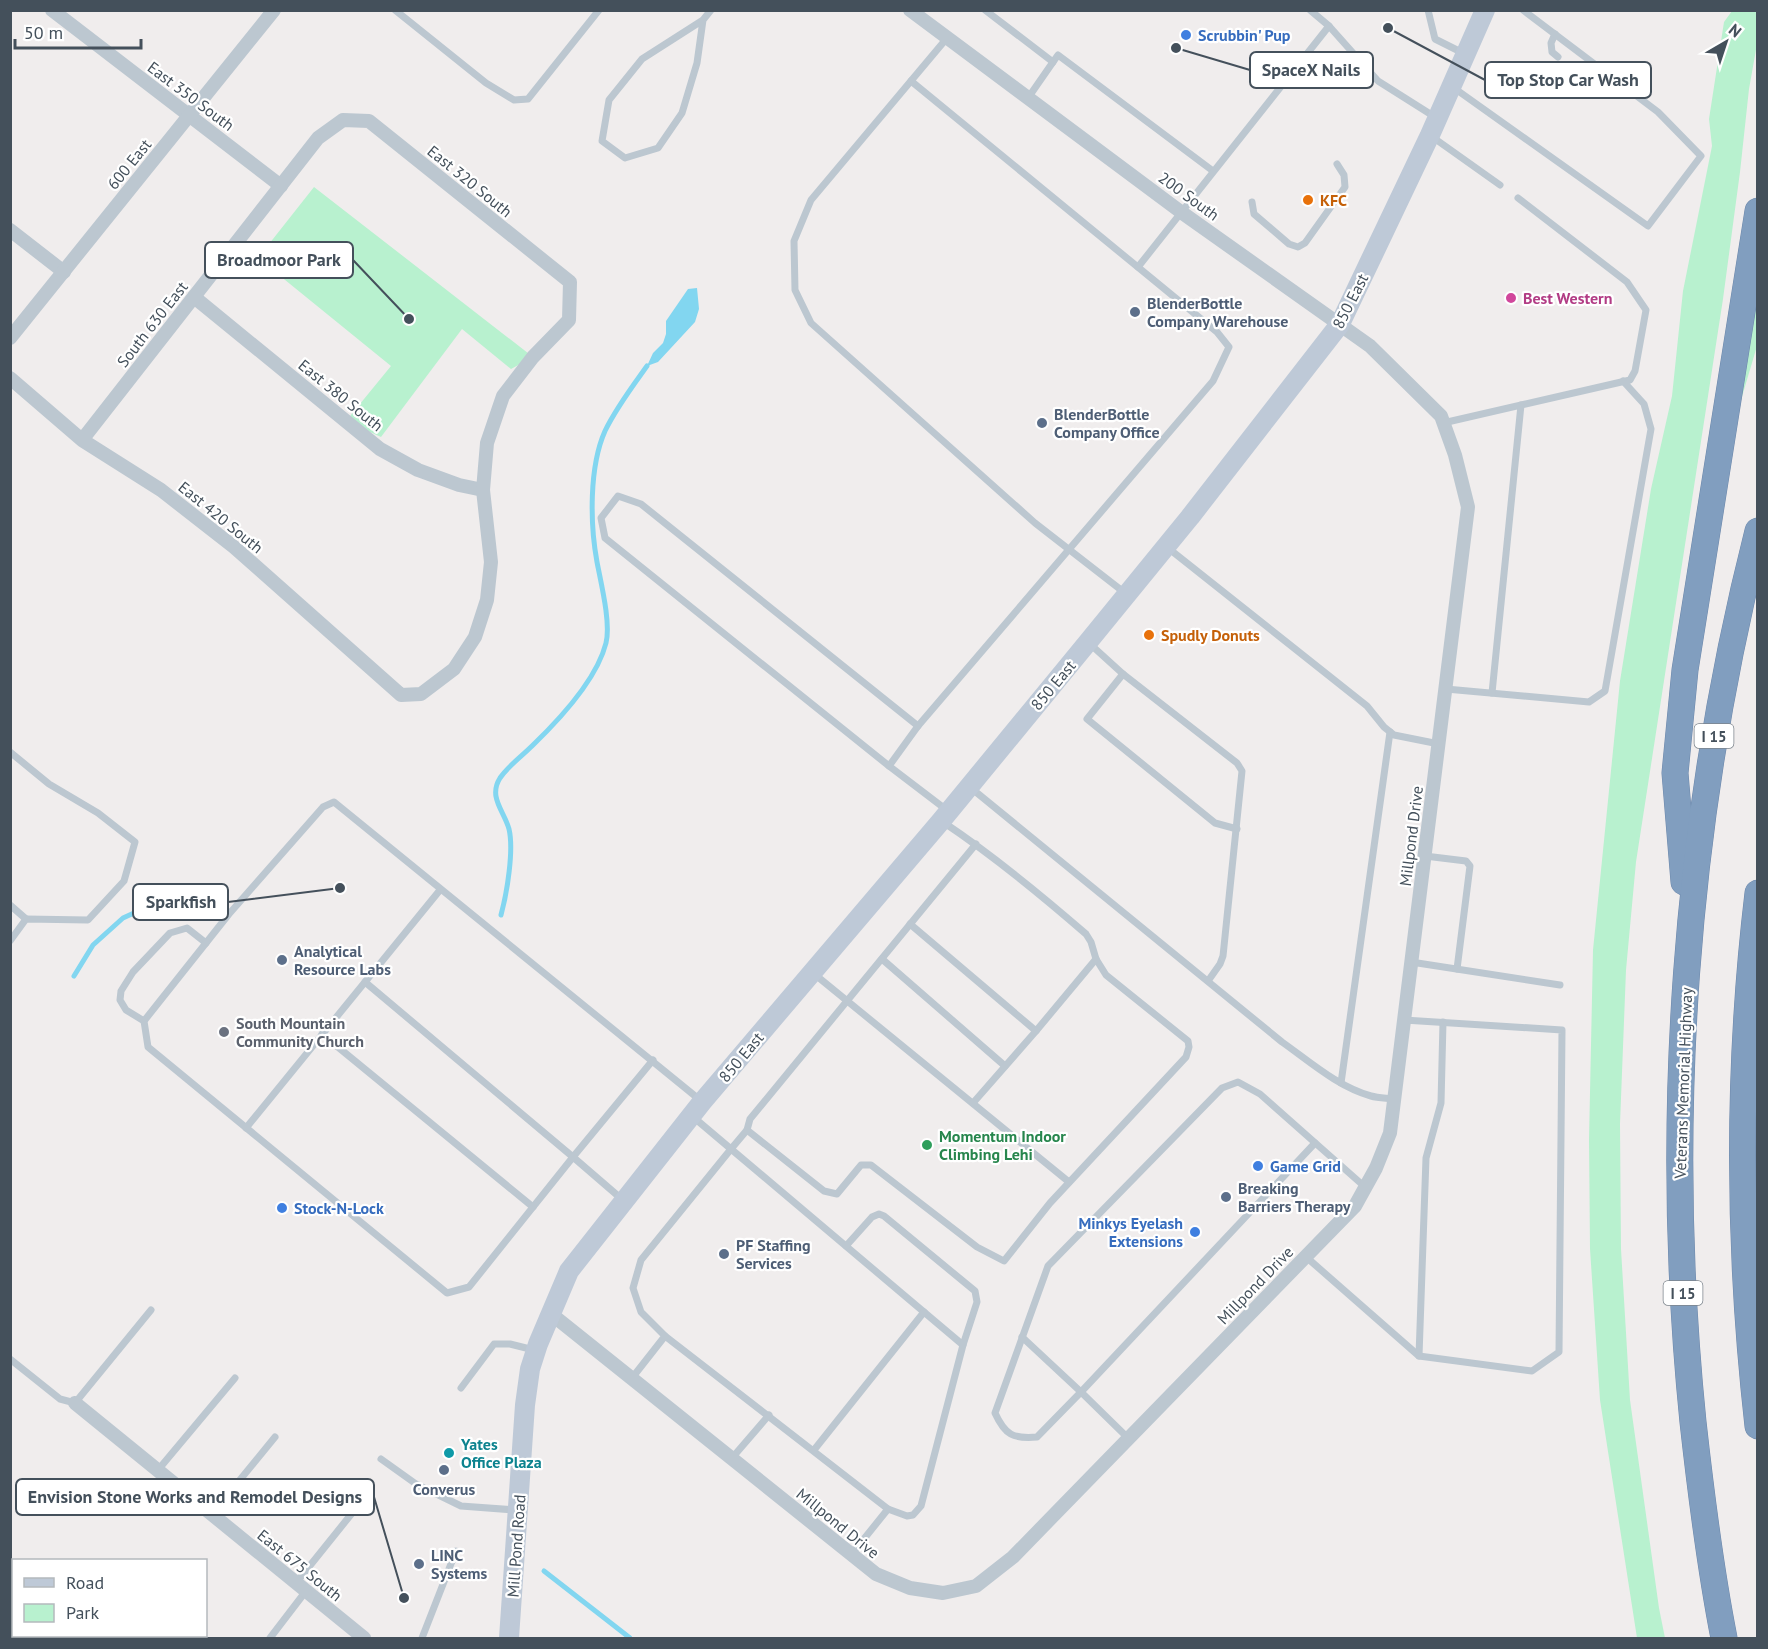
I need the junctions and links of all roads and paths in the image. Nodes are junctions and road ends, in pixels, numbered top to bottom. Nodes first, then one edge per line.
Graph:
1 (52, 10) edge
2 (274, 10) edge
3 (395, 10) edge
4 (599, 10) edge
5 (711, 10) edge
6 (910, 10) edge
7 (985, 10) edge
8 (1310, 10) edge
9 (1428, 10) edge
10 (1485, 10) edge
11 (1523, 10) edge
12 (703, 20) junction
13 (1329, 26) junction
14 (1555, 34) junction
15 (947, 39) junction
16 (1466, 54) junction
17 (1558, 57) dead end
18 (1053, 62) junction
19 (1598, 67) junction
20 (1574, 69) dead end
21 (911, 81) junction
22 (1452, 87) junction
23 (1028, 98) junction
24 (190, 116) junction
25 (343, 120) joint
26 (1433, 127) junction
27 (1337, 164) dead end
28 (1213, 171) junction
29 (1500, 185) dead end
30 (281, 186) junction
31 (1518, 198) dead end
32 (1252, 202) dead end
33 (1758, 211) edge
34 (1181, 212) junction
35 (10, 230) edge
36 (1138, 267) junction
37 (64, 272) junction
38 (194, 297) junction
39 (1340, 324) junction
40 (10, 338) edge
41 (10, 378) edge
42 (1623, 381) junction
43 (1521, 405) junction
44 (1442, 420) junction
45 (82, 440) junction
46 (483, 490) junction
47 (1758, 531) edge
48 (1166, 547) junction
49 (1068, 550) junction
50 (1126, 595) junction
51 (1088, 642) junction
52 (1123, 674) junction
53 (1446, 689) junction
54 (1492, 693) junction
55 (918, 726) junction
56 (1390, 732) junction
57 (1439, 744) junction
58 (10, 752) edge
59 (889, 766) junction
60 (969, 786) junction
61 (945, 816) junction
62 (1237, 830) junction
63 (976, 844) junction
64 (1425, 856) junction
65 (440, 890) junction
66 (1758, 892) edge
67 (10, 905) edge
68 (26, 919) junction
69 (910, 924) junction
70 (10, 941) edge
71 (206, 943) junction
72 (1689, 945) junction
73 (882, 959) junction
74 (1096, 959) junction
75 (1412, 962) junction
76 (1457, 969) junction
77 (812, 973) junction
78 (1208, 981) junction
79 (365, 982) junction
80 (1560, 985) dead end
81 (847, 1000) junction
82 (1404, 1020) junction
83 (144, 1021) junction
84 (1443, 1022) junction
85 (1036, 1031) junction
86 (322, 1035) junction
87 (653, 1060) junction
88 (1005, 1066) junction
89 (1341, 1083) junction
90 (1394, 1099) junction
91 (973, 1103) junction
92 (697, 1109) junction
93 (246, 1128) junction
94 (747, 1130) junction
95 (1315, 1143) junction
96 (731, 1149) junction
97 (573, 1157) junction
98 (1069, 1182) junction
99 (1365, 1187) junction
100 (624, 1201) junction
101 (533, 1207) junction
102 (846, 1246) junction
103 (1305, 1256) junction
104 (1758, 1261) edge
105 (151, 1310) dead end
106 (924, 1312) junction
107 (550, 1313) junction
108 (1749, 1334) junction
109 (665, 1336) junction
110 (1022, 1337) junction
111 (963, 1345) junction
112 (536, 1350) junction
113 (1419, 1356) junction
114 (10, 1359) edge
115 (235, 1378) dead end
116 (632, 1378) junction
117 (461, 1388) dead end
118 (1081, 1392) junction
119 (75, 1403) junction
120 (769, 1415) junction
121 (1758, 1426) edge
122 (275, 1437) dead end
123 (1128, 1438) junction
124 (814, 1450) junction
125 (381, 1459) dead end
126 (732, 1459) junction
127 (158, 1470) junction
128 (357, 1507) dead end
129 (888, 1509) junction
130 (518, 1510) junction
131 (212, 1514) junction
132 (456, 1551) dead end
133 (851, 1555) junction
134 (301, 1587) junction
135 (271, 1638) edge
136 (364, 1638) edge
137 (423, 1638) edge
138 (509, 1638) edge
139 (1724, 1638) edge

1 - 24 street, East 350 South
2 - 24 street, 600 East
3 - 4 lane
5 - 12 lane
6 - 15 street, 200 South
7 - 18 lane
8 - 13 lane
9 - 16 lane
10 - 16 main road, 850 East
11 - 14 lane
12 - 12 lane
13 - 26 lane
13 - 28 lane
14 - 17 lane
14 - 19 lane
15 - 21 lane
15 - 23 street, 200 South
16 - 22 main road, 850 East
18 - 23 lane
18 - 28 lane
19 - 20 lane
19 - 22 lane
21 - 36 lane
21 - 49 lane
22 - 26 main road, 850 East
23 - 34 street, 200 South
24 - 30 street, East 350 South
24 - 37 street, 600 East
25 - 30 street, South 630 East
25 - 46 street, East 320 South
26 - 29 lane
26 - 39 main road, 850 East
27 - 32 lane
28 - 34 lane
30 - 38 street, South 630 East
31 - 42 lane
33 - 72 highway
34 - 36 lane
34 - 39 street, 200 South
35 - 37 street
36 - 49 lane
37 - 40 street, 600 East
38 - 45 street, South 630 East
38 - 46 street, East 380 South
39 - 44 street, 200 South
39 - 48 main road, 850 East
41 - 45 street, East 420 South
42 - 43 lane
42 - 54 lane
43 - 44 lane
43 - 54 lane
44 - 53 street, Millpond Drive
45 - 46 street, East 420 South
47 - 72 highway, Veterans Memorial Highway / I 15
48 - 50 main road, 850 East
48 - 56 lane
49 - 50 lane
49 - 55 lane
50 - 51 main road, 850 East
51 - 52 lane
51 - 60 main road, 850 East
52 - 62 lane
52 - 62 lane
53 - 54 lane
53 - 57 street, Millpond Drive
55 - 59 lane
55 - 59 lane
56 - 57 lane
56 - 89 lane
57 - 64 street, Millpond Drive
58 - 68 lane
59 - 61 lane
60 - 61 main road, 850 East
60 - 78 lane
61 - 63 lane
61 - 77 main road, 850 East
62 - 78 lane
63 - 69 lane
63 - 74 lane
64 - 75 street, Millpond Drive
64 - 76 lane
65 - 71 lane
65 - 79 lane
65 - 87 lane
66 - 108 highway
67 - 68 lane
68 - 70 lane
69 - 73 lane
69 - 85 lane
71 - 83 lane
71 - 83 lane
72 - 139 highway, Veterans Memorial Highway / I 15
73 - 81 lane
73 - 88 lane
74 - 85 lane
74 - 98 lane
75 - 76 lane
75 - 82 street, Millpond Drive
76 - 80 lane
77 - 81 lane
77 - 92 main road, 850 East
78 - 89 lane
79 - 86 lane
79 - 97 lane
81 - 91 lane
81 - 94 lane
82 - 84 lane
82 - 90 street, Millpond Drive
83 - 93 lane
84 - 113 lane
84 - 113 lane
85 - 88 lane
86 - 93 lane
86 - 101 lane
87 - 92 lane
87 - 97 lane
88 - 91 lane
89 - 90 lane
90 - 99 street, Millpond Drive
91 - 98 lane
92 - 96 lane
92 - 100 main road, 850 East
93 - 101 lane
94 - 96 lane
94 - 98 lane
95 - 99 lane
95 - 110 lane
95 - 118 lane
96 - 102 lane
96 - 109 lane
97 - 100 lane
97 - 101 lane
99 - 103 street, Millpond Drive
100 - 107 main road, 850 East
102 - 106 lane
102 - 111 lane
103 - 113 lane
103 - 123 street, Millpond Drive
104 - 108 highway
105 - 119 lane
106 - 111 lane
106 - 124 lane
107 - 112 main road, Mill Pond Road
107 - 116 street, Millpond Drive
108 - 121 highway
109 - 116 lane
109 - 120 lane
110 - 118 lane
110 - 118 lane
111 - 129 lane
112 - 117 lane
112 - 130 main road, Mill Pond Road
114 - 119 lane
115 - 127 lane
116 - 126 street, Millpond Drive
118 - 123 lane
119 - 127 street, East 675 South
120 - 124 lane
120 - 126 lane
122 - 131 lane
123 - 133 street, Millpond Drive
124 - 129 lane
125 - 130 lane
126 - 133 street, Millpond Drive
127 - 131 street, East 675 South
128 - 134 lane
129 - 133 lane
130 - 138 main road, Mill Pond Road
131 - 134 street, East 675 South
132 - 137 lane
134 - 135 lane
134 - 136 street, East 675 South

